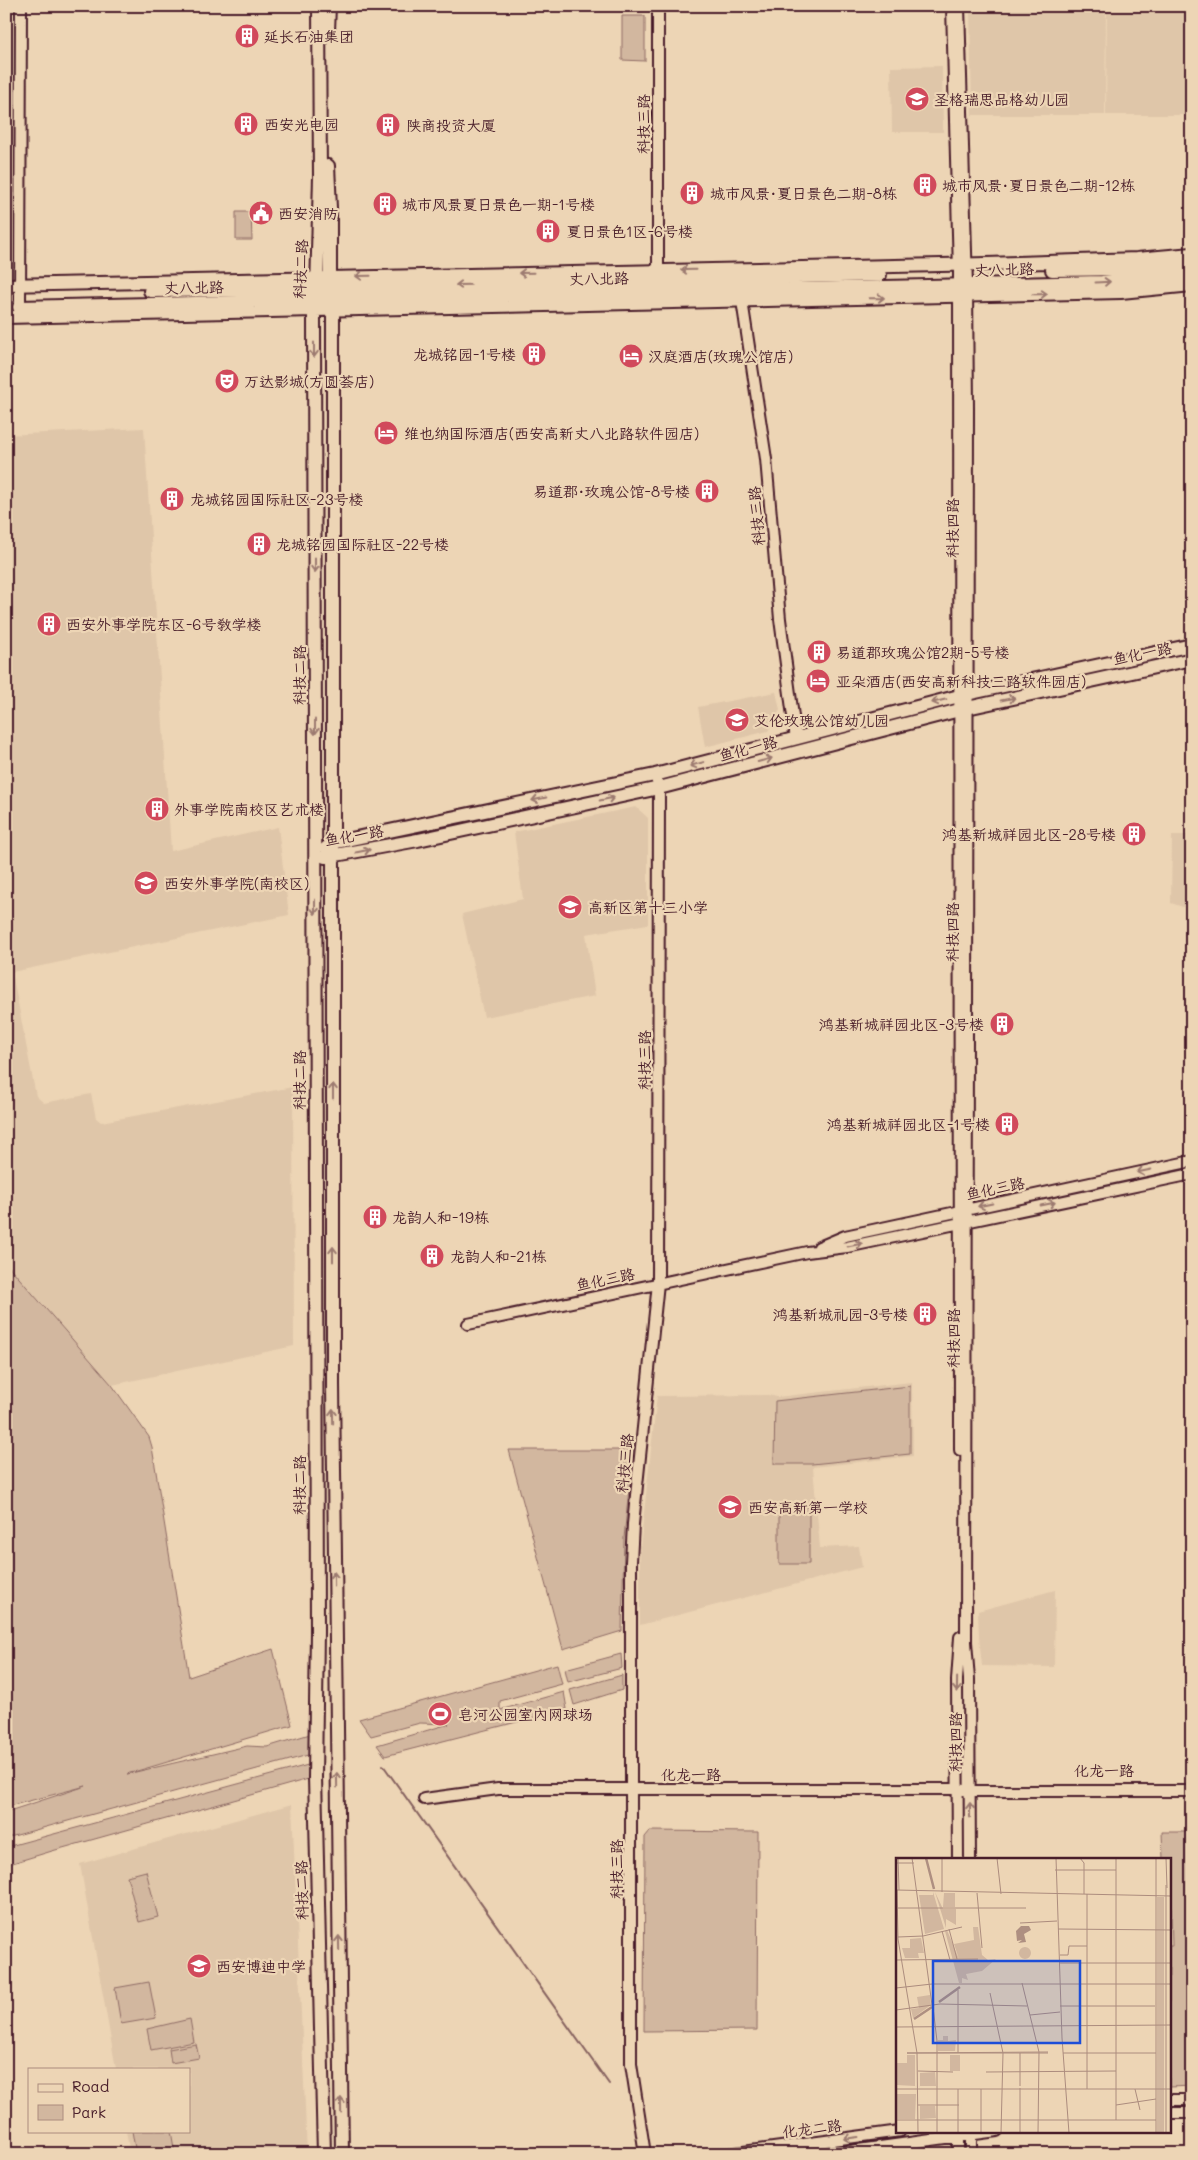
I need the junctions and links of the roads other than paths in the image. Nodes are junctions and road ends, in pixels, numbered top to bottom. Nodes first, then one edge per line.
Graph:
1 (21, 6) edge
2 (319, 6) edge
3 (329, 6) edge
4 (658, 6) edge
5 (952, 6) edge
6 (959, 6) edge
7 (1192, 254) edge
8 (1192, 263) edge
9 (962, 268) junction
10 (1192, 275) edge
11 (6, 285) edge
12 (1192, 285) edge
13 (658, 287) junction
14 (20, 289) junction
15 (963, 291) junction
16 (6, 293) edge
17 (324, 294) junction
18 (741, 296) junction
19 (20, 307) junction
20 (6, 308) edge
21 (6, 317) edge
22 (1192, 645) edge
23 (1192, 659) edge
24 (963, 695) junction
25 (963, 709) junction
26 (796, 739) junction
27 (655, 775) junction
28 (659, 788) junction
29 (332, 843) junction
30 (315, 857) junction
31 (332, 857) junction
32 (1192, 1161) edge
33 (1192, 1174) edge
34 (964, 1210) junction
35 (964, 1222) junction
36 (807, 1252) junction
37 (658, 1283) junction
38 (468, 1324) dead end
39 (957, 1755) junction
40 (970, 1755) junction
41 (1192, 1785) edge
42 (630, 1788) junction
43 (970, 1788) junction
44 (958, 1789) junction
45 (1192, 1791) edge
46 (424, 1799) dead end
47 (958, 1838) junction
48 (970, 1838) junction
49 (958, 1858) edge
50 (970, 1858) edge
51 (1170, 2100) edge
52 (1192, 2100) edge
53 (1170, 2113) edge
54 (1192, 2113) edge
55 (896, 2132) edge
56 (984, 2132) edge
57 (971, 2133) edge
58 (958, 2135) edge
59 (324, 2154) edge
60 (342, 2154) edge
61 (644, 2154) edge
62 (728, 2154) edge
63 (829, 2154) edge
64 (958, 2154) edge
65 (971, 2154) edge

1 - 14 street
2 - 17 main road, 科技二路
3 - 17 main road, 科技二路
4 - 13 street, 科技三路
5 - 9 street, 科技四路
6 - 9 street, 科技四路
7 - 9 main road
8 - 9 main road, 丈八北路
9 -> 13 main road, 丈八北路
9 - 15 street, 科技四路
15 -> 10 main road, 丈八北路
11 - 14 main road
15 -> 12 main road
13 - 17 main road, 丈八北路
13 -> 17 main road
13 - 18 main road, 丈八北路
14 - 16 main road
14 - 17 main road
14 - 19 street
18 -> 15 main road, 丈八北路
15 - 24 street, 科技四路
17 - 19 main road, 丈八北路
17 - 21 main road
17 - 29 main road, 科技二路
17 -> 30 main road, 科技二路
18 - 26 street, 科技三路
19 - 20 main road, 丈八北路
22 - 24 main road, 鱼化一路
25 -> 23 main road, 鱼化一路
24 - 25 street, 科技四路
24 -> 26 main road, 鱼化一路
28 -> 25 main road, 鱼化一路
25 - 34 street, 科技四路
26 -> 27 main road, 鱼化一路
27 - 28 street, 科技三路
27 -> 29 main road, 鱼化一路
31 -> 28 main road, 鱼化一路
28 - 37 street, 科技三路
29 - 30 main road, 鱼化一路
29 - 31 main road, 科技二路
30 - 31 main road, 鱼化一路
30 -> 59 main road, 科技二路
60 -> 31 main road, 科技二路
32 -> 34 street, 鱼化三路
35 -> 33 street, 鱼化三路
34 - 35 street, 科技四路
34 - 36 street, 鱼化三路
36 -> 35 street, 鱼化三路
35 -> 39 street, 科技四路
35 - 40 street, 科技四路
36 - 37 street, 鱼化三路
37 - 38 street, 鱼化三路
37 - 42 street, 科技三路
39 - 40 street
39 - 44 street, 科技四路
40 - 43 street, 科技四路
41 - 43 street, 化龙一路
42 - 44 street, 化龙一路
42 - 46 street, 化龙一路
42 - 61 street, 科技三路
43 - 44 street, 化龙一路
43 - 45 street, 化龙一路
48 -> 43 street, 科技四路
44 - 47 street, 科技四路
47 - 48 street
47 - 49 street, 科技四路
48 - 50 street, 科技四路
51 - 52 street
53 - 54 street
55 -> 62 street, 化龙二路
56 - 57 street, 化龙二路
57 - 58 street, 化龙二路
57 - 65 street
58 - 63 street, 化龙二路
58 - 64 street

